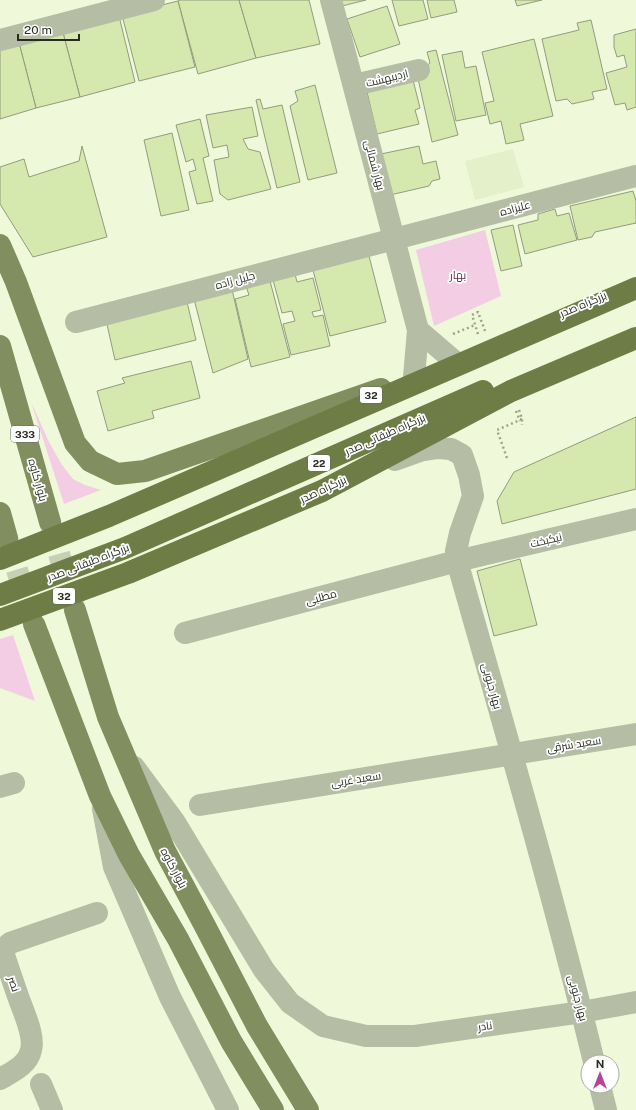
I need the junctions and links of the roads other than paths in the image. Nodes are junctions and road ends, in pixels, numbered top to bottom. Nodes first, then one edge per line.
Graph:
1 (154, 0) edge
2 (332, 0) edge
3 (0, 40) edge
4 (419, 70) dead end
5 (354, 86) junction
6 (636, 176) edge
7 (394, 239) junction
8 (0, 245) edge
9 (636, 282) edge
10 (636, 288) edge
11 (76, 322) dead end
12 (636, 324) edge
13 (418, 330) junction
14 (636, 338) edge
15 (0, 346) edge
16 (453, 360) junction
17 (414, 377) junction
18 (322, 491) junction
19 (0, 513) edge
20 (636, 519) edge
21 (50, 522) tunnel mouth
22 (4, 544) edge
23 (0, 559) edge
24 (456, 561) junction
25 (0, 595) edge
26 (75, 610) tunnel mouth
27 (0, 620) edge
28 (34, 624) tunnel mouth
29 (185, 633) dead end
30 (636, 734) edge
31 (121, 750) junction
32 (512, 754) junction
33 (100, 796) junction
34 (200, 805) dead end
35 (97, 912) dead end
36 (636, 1002) edge
37 (582, 1012) junction
38 (592, 1054) edge
39 (0, 1079) edge
40 (41, 1084) dead end
41 (602, 1094) edge
42 (52, 1110) edge
43 (228, 1110) edge
44 (273, 1110) edge
45 (308, 1110) edge
46 (606, 1110) edge

1 - 3 street
2 - 5 street, بهار شمالی
4 - 5 street, اردیبهشت
5 - 7 street, بهار شمالی
6 - 7 street, علیزاده
7 - 11 street, جلیل زاده
7 - 13 street, بهار شمالی
8 - 17 main road
9 - 16 highway, بزرگراه صدر / 32
10 - 23 highway
12 - 25 highway, بزرگراه طبقاتی صدر / 22
13 - 16 street
13 - 17 street
14 - 18 highway, بزرگراه صدر / 32
15 - 21 main road, بلوار کاوه / 333
16 - 17 highway, بزرگراه صدر / 32
17 - 22 highway, بزرگراه صدر / 32
18 - 24 street, بهار جنوبی
18 - 27 highway, بزرگراه صدر / 32
19 - 22 main road
20 - 24 street, نیکبخت
24 - 29 street, مطلبی
24 - 32 street, بهار جنوبی
26 - 31 main road, بلوار کاوه
28 - 33 main road
30 - 32 street, سعید شرقی
31 - 37 street, نادر
31 - 45 main road, بلوار کاوه
32 - 34 street, سعید غربی
32 - 37 street, بهار جنوبی
33 - 43 street
33 - 44 main road
35 - 39 street, نصر
36 - 37 street, نادر
37 - 38 street, بهار جنوبی
40 - 42 street
41 - 46 street

